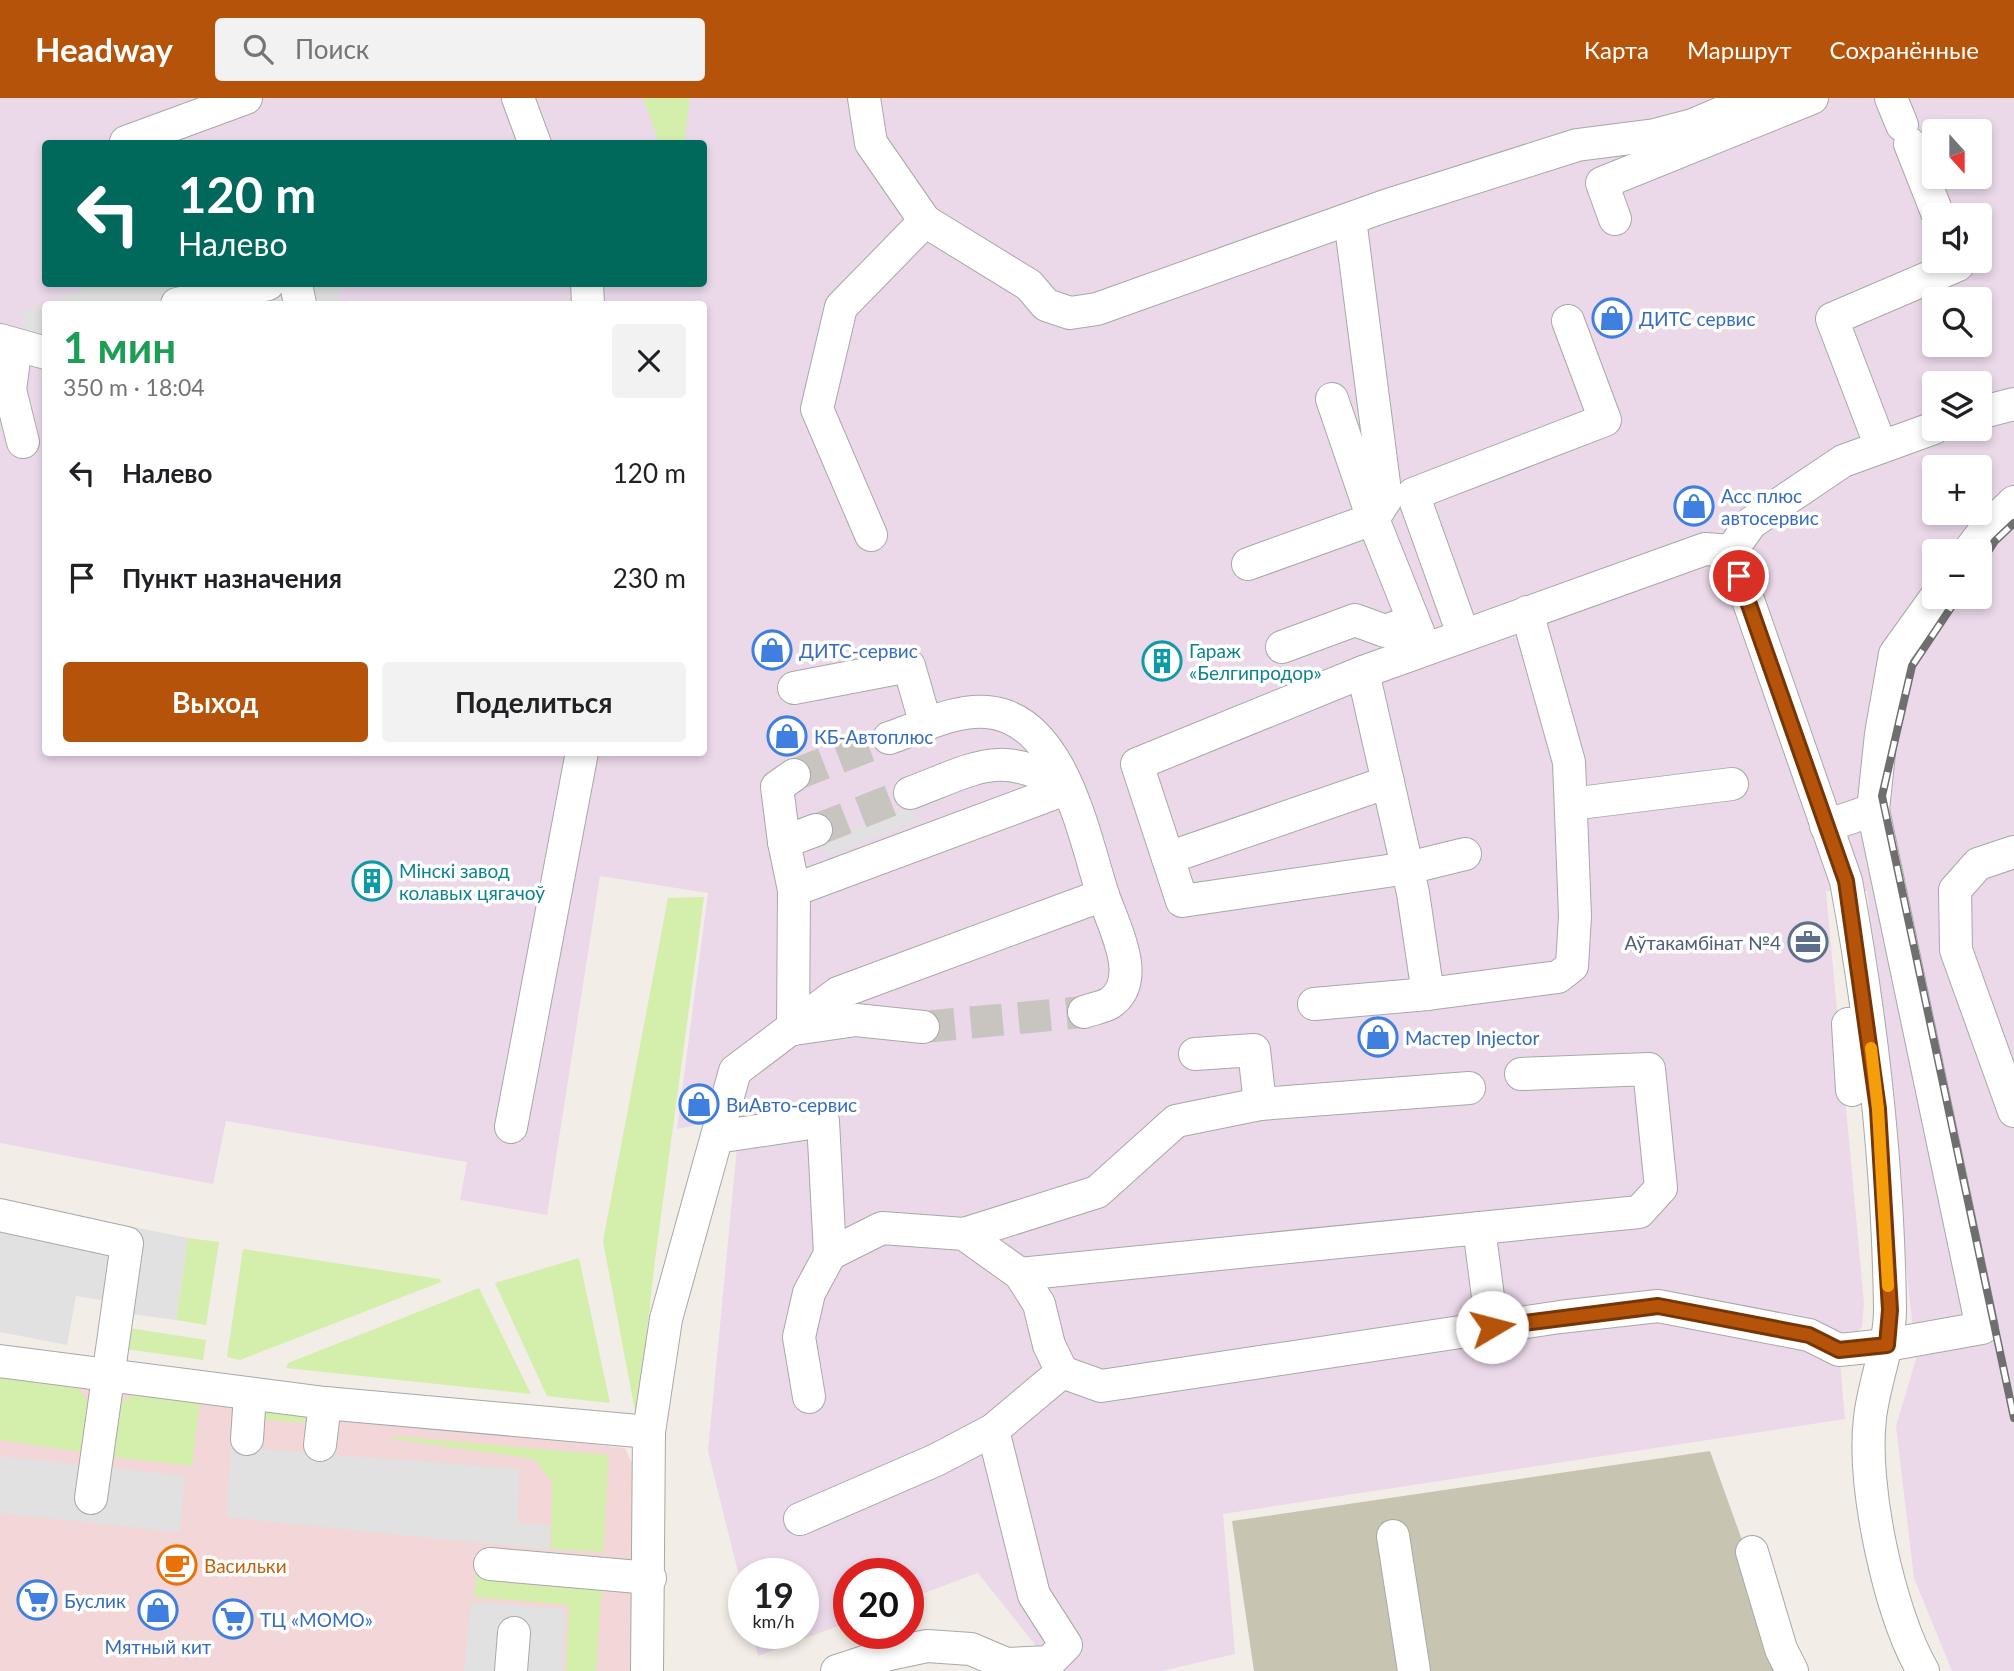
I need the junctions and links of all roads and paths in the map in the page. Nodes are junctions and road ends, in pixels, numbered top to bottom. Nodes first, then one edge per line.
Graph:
1 (246, 98) edge
2 (518, 98) edge
3 (864, 98) edge
4 (1756, 98) edge
5 (1812, 98) edge
6 (1901, 122) edge
7 (131, 140) edge
8 (534, 140) edge
9 (1933, 203) edge
10 (1350, 219) junction
11 (1615, 219) dead end
12 (925, 221) junction
13 (1939, 273) edge
14 (254, 287) edge
15 (191, 301) edge
16 (1568, 321) dead end
17 (8, 342) edge
18 (42, 352) edge
19 (6, 397) edge
20 (1332, 399) dead end
21 (2014, 404) edge
22 (1992, 410) edge
23 (1922, 432) edge
24 (23, 442) edge
25 (1881, 447) junction
26 (2014, 502) edge
27 (1373, 519) junction
28 (872, 535) dead end
29 (1978, 539) edge
30 (1731, 551) junction
31 (1248, 564) dead end
32 (1927, 609) edge
33 (1527, 612) junction
34 (1419, 635) junction
35 (1462, 635) junction
36 (1282, 647) dead end
37 (1363, 672) junction
38 (794, 688) dead end
39 (926, 725) junction
40 (889, 738) tunnel mouth
41 (581, 756) edge
42 (794, 775) tunnel mouth
43 (1388, 782) junction
44 (1732, 784) dead end
45 (1068, 788) junction
46 (910, 793) tunnel mouth
47 (1571, 804) junction
48 (1873, 810) junction
49 (1826, 826) junction
50 (816, 830) tunnel mouth
51 (784, 842) junction
52 (2014, 852) edge
53 (1465, 854) dead end
54 (1168, 858) junction
55 (1408, 868) junction
56 (794, 890) junction
57 (1103, 895) junction
58 (1428, 994) junction
59 (1084, 1004) tunnel mouth
60 (1314, 1004) dead end
61 (1867, 1018) junction
62 (922, 1019) tunnel mouth
63 (793, 1029) junction
64 (1195, 1054) dead end
65 (1521, 1074) dead end
66 (1469, 1088) dead end
67 (1852, 1090) dead end
68 (1260, 1104) junction
69 (2014, 1111) edge
70 (511, 1127) dead end
71 (720, 1128) junction
72 (0, 1215) edge
73 (1479, 1228) junction
74 (964, 1234) junction
75 (830, 1254) junction
76 (1020, 1274) junction
77 (1492, 1327) junction
78 (1887, 1345) junction
79 (0, 1361) edge
80 (1062, 1372) junction
81 (107, 1377) junction
82 (250, 1394) junction
83 (809, 1397) dead end
84 (325, 1403) junction
85 (993, 1430) junction
86 (649, 1432) junction
87 (247, 1439) dead end
88 (320, 1445) dead end
89 (91, 1498) dead end
90 (800, 1519) dead end
91 (1393, 1536) dead end
92 (1752, 1552) dead end
93 (490, 1564) dead end
94 (650, 1578) junction
95 (514, 1633) dead end
96 (511, 1671) edge
97 (648, 1671) edge
98 (837, 1671) edge
99 (1414, 1671) edge
100 (1793, 1671) edge
101 (1923, 1671) edge

1 - 7 street
2 - 8 street
3 - 12 street
4 - 10 street
5 - 11 street
6 - 9 street
10 - 12 street
10 - 27 street
12 - 28 street
13 - 25 street
14 - 15 street
16 - 35 street
17 - 18 street
17 - 19 street
19 - 24 street
20 - 27 street
21 - 22 street
23 - 25 street
25 - 30 street
26 - 29 street
27 - 31 street
27 - 34 street
30 - 33 street
30 - 49 street
32 - 48 street
33 - 35 street
33 - 47 street
34 - 35 street
34 - 36 street
34 - 37 street
37 - 43 street
37 - 54 street
38 - 39 street
39 - 40 street
39 - 45 street
41 - 70 street
42 - 51 street
43 - 54 street
43 - 55 street
44 - 47 street
45 - 46 street
45 - 56 street
45 - 57 street
47 - 58 street
48 - 49 street
48 - 78 street
49 - 61 street
50 - 51 street
51 - 56 street
52 - 69 street
53 - 55 street
54 - 55 street
55 - 58 street
56 - 63 street
57 - 59 street
57 - 63 street
58 - 60 street
61 - 67 street
61 - 78 street
62 - 63 street
63 - 71 street
64 - 68 street
65 - 73 street
66 - 68 street
68 - 74 street
71 - 75 street
71 - 86 street
72 - 81 street
73 - 76 street
73 - 77 street
74 - 75 street
74 - 76 street
75 - 83 street
76 - 80 street
77 - 78 street
77 - 80 street
78 - 101 street
79 - 81 street
80 - 85 street
81 - 82 street
81 - 89 street
82 - 84 street
82 - 87 street
84 - 86 street
84 - 88 street
85 - 90 street
85 - 98 street
86 - 94 street
91 - 99 street
92 - 100 street
93 - 94 street
94 - 97 street
95 - 96 street

